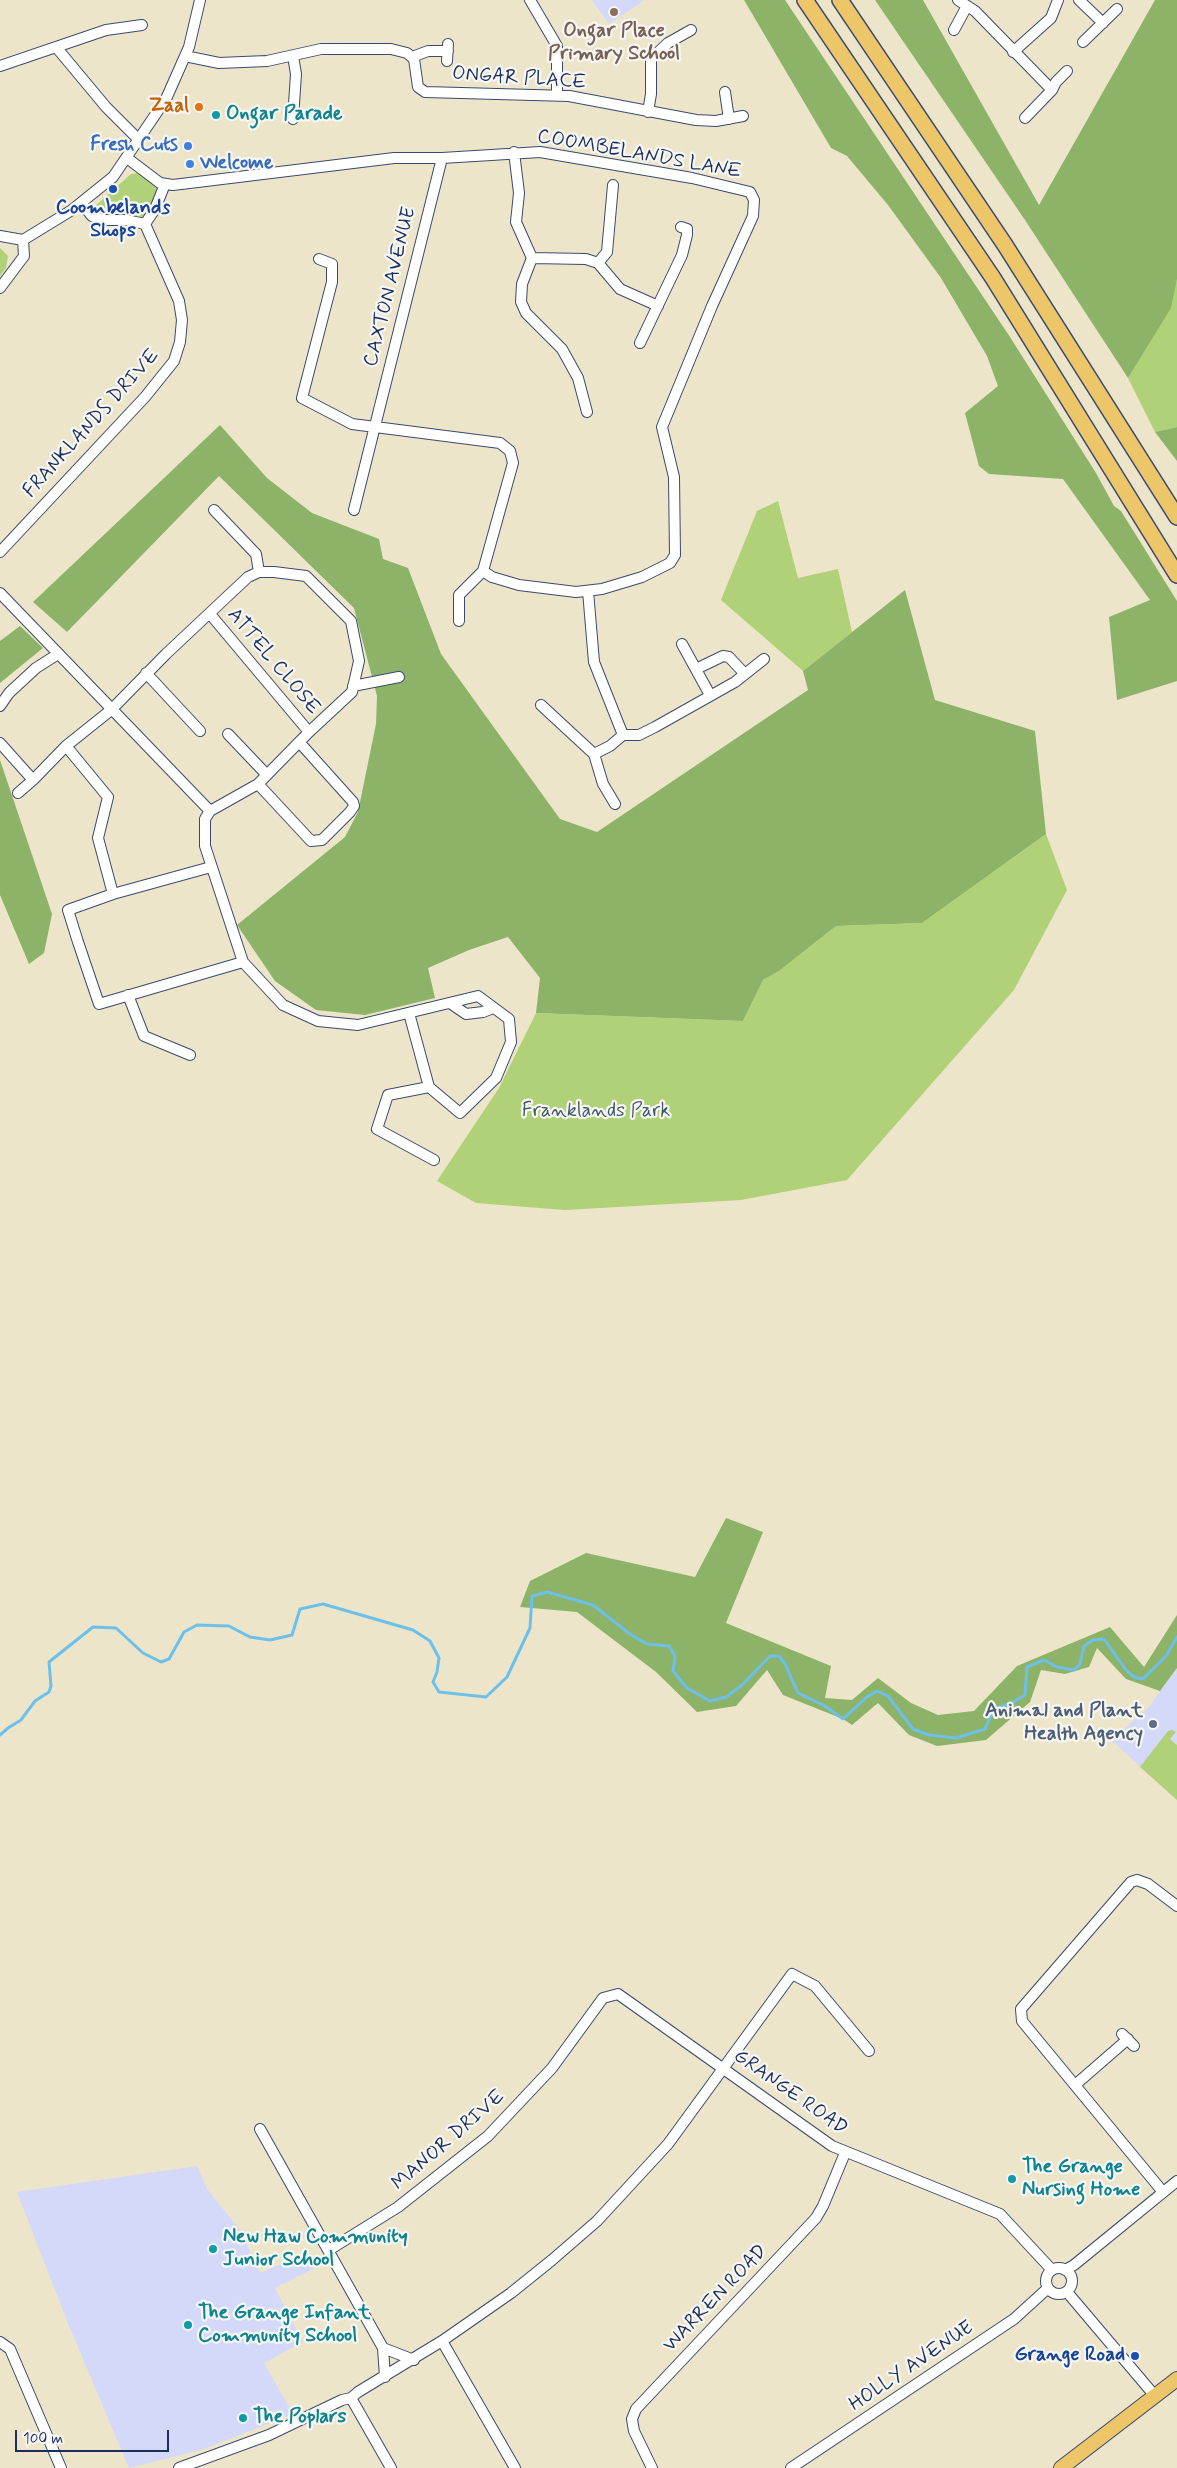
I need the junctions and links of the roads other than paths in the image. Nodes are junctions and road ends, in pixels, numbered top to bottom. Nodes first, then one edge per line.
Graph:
1 (200, 0) edge
2 (530, 0) edge
3 (805, 0) edge
4 (840, 0) edge
5 (958, 0) edge
6 (1058, 0) edge
7 (1079, 0) edge
8 (967, 6) junction
9 (1117, 9) dead end
10 (1103, 23) junction
11 (142, 25) dead end
12 (690, 30) dead end
13 (954, 30) dead end
14 (1083, 42) dead end
15 (56, 47) junction
16 (448, 52) dead end
17 (1013, 52) junction
18 (185, 56) junction
19 (293, 56) junction
20 (412, 57) junction
21 (0, 66) edge
22 (1067, 71) dead end
23 (1052, 90) junction
24 (725, 92) dead end
25 (557, 96) junction
26 (648, 112) junction
27 (743, 116) dead end
28 (1025, 118) dead end
29 (293, 119) dead end
30 (729, 119) junction
31 (139, 140) junction
32 (514, 152) junction
33 (127, 158) junction
34 (442, 158) junction
35 (164, 184) junction
36 (613, 184) dead end
37 (81, 203) junction
38 (145, 224) junction
39 (680, 227) dead end
40 (0, 236) edge
41 (23, 240) junction
42 (532, 258) junction
43 (319, 259) dead end
44 (598, 263) junction
45 (0, 288) edge
46 (658, 306) junction
47 (640, 343) dead end
48 (587, 412) dead end
49 (375, 426) junction
50 (214, 510) dead end
51 (354, 510) dead end
52 (1177, 518) edge
53 (0, 552) edge
54 (484, 571) junction
55 (259, 572) junction
56 (1177, 575) edge
57 (588, 591) junction
58 (0, 593) edge
59 (210, 614) junction
60 (459, 621) dead end
61 (682, 644) dead end
62 (58, 654) junction
63 (764, 659) dead end
64 (696, 670) junction
65 (146, 673) junction
66 (744, 673) junction
67 (399, 677) dead end
68 (353, 686) junction
69 (710, 695) junction
70 (541, 705) dead end
71 (0, 706) edge
72 (111, 710) junction
73 (200, 732) dead end
74 (309, 732) junction
75 (228, 734) dead end
76 (623, 735) junction
77 (0, 742) edge
78 (300, 743) junction
79 (66, 746) junction
80 (594, 754) junction
81 (267, 775) junction
82 (33, 780) junction
83 (258, 784) junction
84 (18, 793) dead end
85 (615, 804) dead end
86 (210, 811) junction
87 (211, 867) junction
88 (113, 894) junction
89 (243, 962) junction
90 (128, 995) junction
91 (450, 1003) junction
92 (493, 1008) junction
93 (409, 1013) junction
94 (190, 1055) dead end
95 (429, 1087) junction
96 (434, 1160) dead end
97 (1177, 1906) edge
98 (612, 1994) joint
99 (1128, 2040) dead end
100 (869, 2051) dead end
101 (723, 2067) junction
102 (1075, 2085) junction
103 (260, 2129) dead end
104 (845, 2153) junction
105 (1177, 2181) edge
106 (1163, 2192) junction
107 (329, 2250) junction
108 (1052, 2270) junction
109 (1065, 2270) junction
110 (1047, 2289) junction
111 (1067, 2292) junction
112 (442, 2341) junction
113 (0, 2342) edge
114 (384, 2348) junction
115 (414, 2360) junction
116 (385, 2376) junction
117 (1177, 2379) edge
118 (1155, 2396) junction
119 (351, 2398) junction
120 (61, 2468) edge
121 (179, 2468) edge
122 (391, 2468) edge
123 (515, 2468) edge
124 (652, 2468) edge
125 (791, 2468) edge
126 (1062, 2468) edge

1 - 18 street
2 - 25 street
3 - 56 highway
4 - 52 highway
5 - 8 street
6 - 17 street
7 - 10 street
8 - 13 street
8 - 17 street
9 - 10 street
10 - 14 street
11 - 15 street
12 - 26 street
15 - 21 street
15 - 31 street
16 - 20 street
17 - 23 street
18 - 19 street
18 - 31 street
19 - 20 street
19 - 29 street
20 - 25 street, ONGAR PLACE
22 - 23 street
23 - 28 street
24 - 30 street
25 - 26 street, ONGAR PLACE
26 - 30 street, ONGAR PLACE
27 - 30 street, ONGAR PLACE
31 - 33 street
32 - 34 street, COOMBELANDS LANE
32 - 42 street
32 - 57 street, COOMBELANDS LANE
33 - 35 street
33 - 37 street
34 - 35 street, COOMBELANDS LANE
34 - 49 street, CAXTON AVENUE
35 - 38 street
36 - 44 street
37 - 38 street
37 - 41 street
38 - 53 street, FRANKLANDS DRIVE
39 - 46 street
40 - 41 street
41 - 45 street
42 - 44 street
42 - 48 street
43 - 49 street
44 - 46 street
46 - 47 street
49 - 51 street, CAXTON AVENUE
49 - 54 street
50 - 55 street
54 - 57 street
54 - 60 street
55 - 59 street
55 - 68 street
57 - 76 street
58 - 62 street
59 - 65 street
59 - 74 street, ATTEL CLOSE
61 - 64 street
62 - 71 street
62 - 72 street
63 - 66 street
64 - 66 street
64 - 69 street
65 - 72 street
65 - 73 street
66 - 69 street
67 - 68 street
68 - 74 street
69 - 76 street
70 - 80 street
72 - 79 street
72 - 86 street
74 - 78 street
75 - 81 street
76 - 80 street
77 - 82 street
78 - 81 street
78 - 83 street
79 - 82 street
79 - 88 street
80 - 85 street
81 - 83 street
82 - 84 street
83 - 86 street
86 - 87 street
87 - 88 street
87 - 89 street
88 - 90 street
89 - 90 street
89 - 93 street
90 - 94 street
91 - 92 street
91 - 92 street
91 - 93 street
92 - 95 street
93 - 95 street
95 - 96 street
97 - 102 street
98 - 101 street, GRANGE ROAD
98 - 107 street, MANOR DRIVE
99 - 102 street
100 - 101 street
101 - 104 street, GRANGE ROAD
101 - 112 street
102 - 106 street
103 - 107 street
104 - 108 street, GRANGE ROAD
104 - 124 street, WARREN ROAD
105 - 106 street
106 - 109 street
107 - 114 street
108 - 109 street
108 - 110 street
109 - 111 street
110 - 111 street
110 - 125 street, HOLLY AVENUE
111 - 118 street
112 - 115 street
112 - 123 street
113 - 120 street
114 - 115 street
114 - 116 street
115 - 116 street
116 - 119 street
117 - 118 main road
118 - 126 main road
119 - 121 street
119 - 122 street

